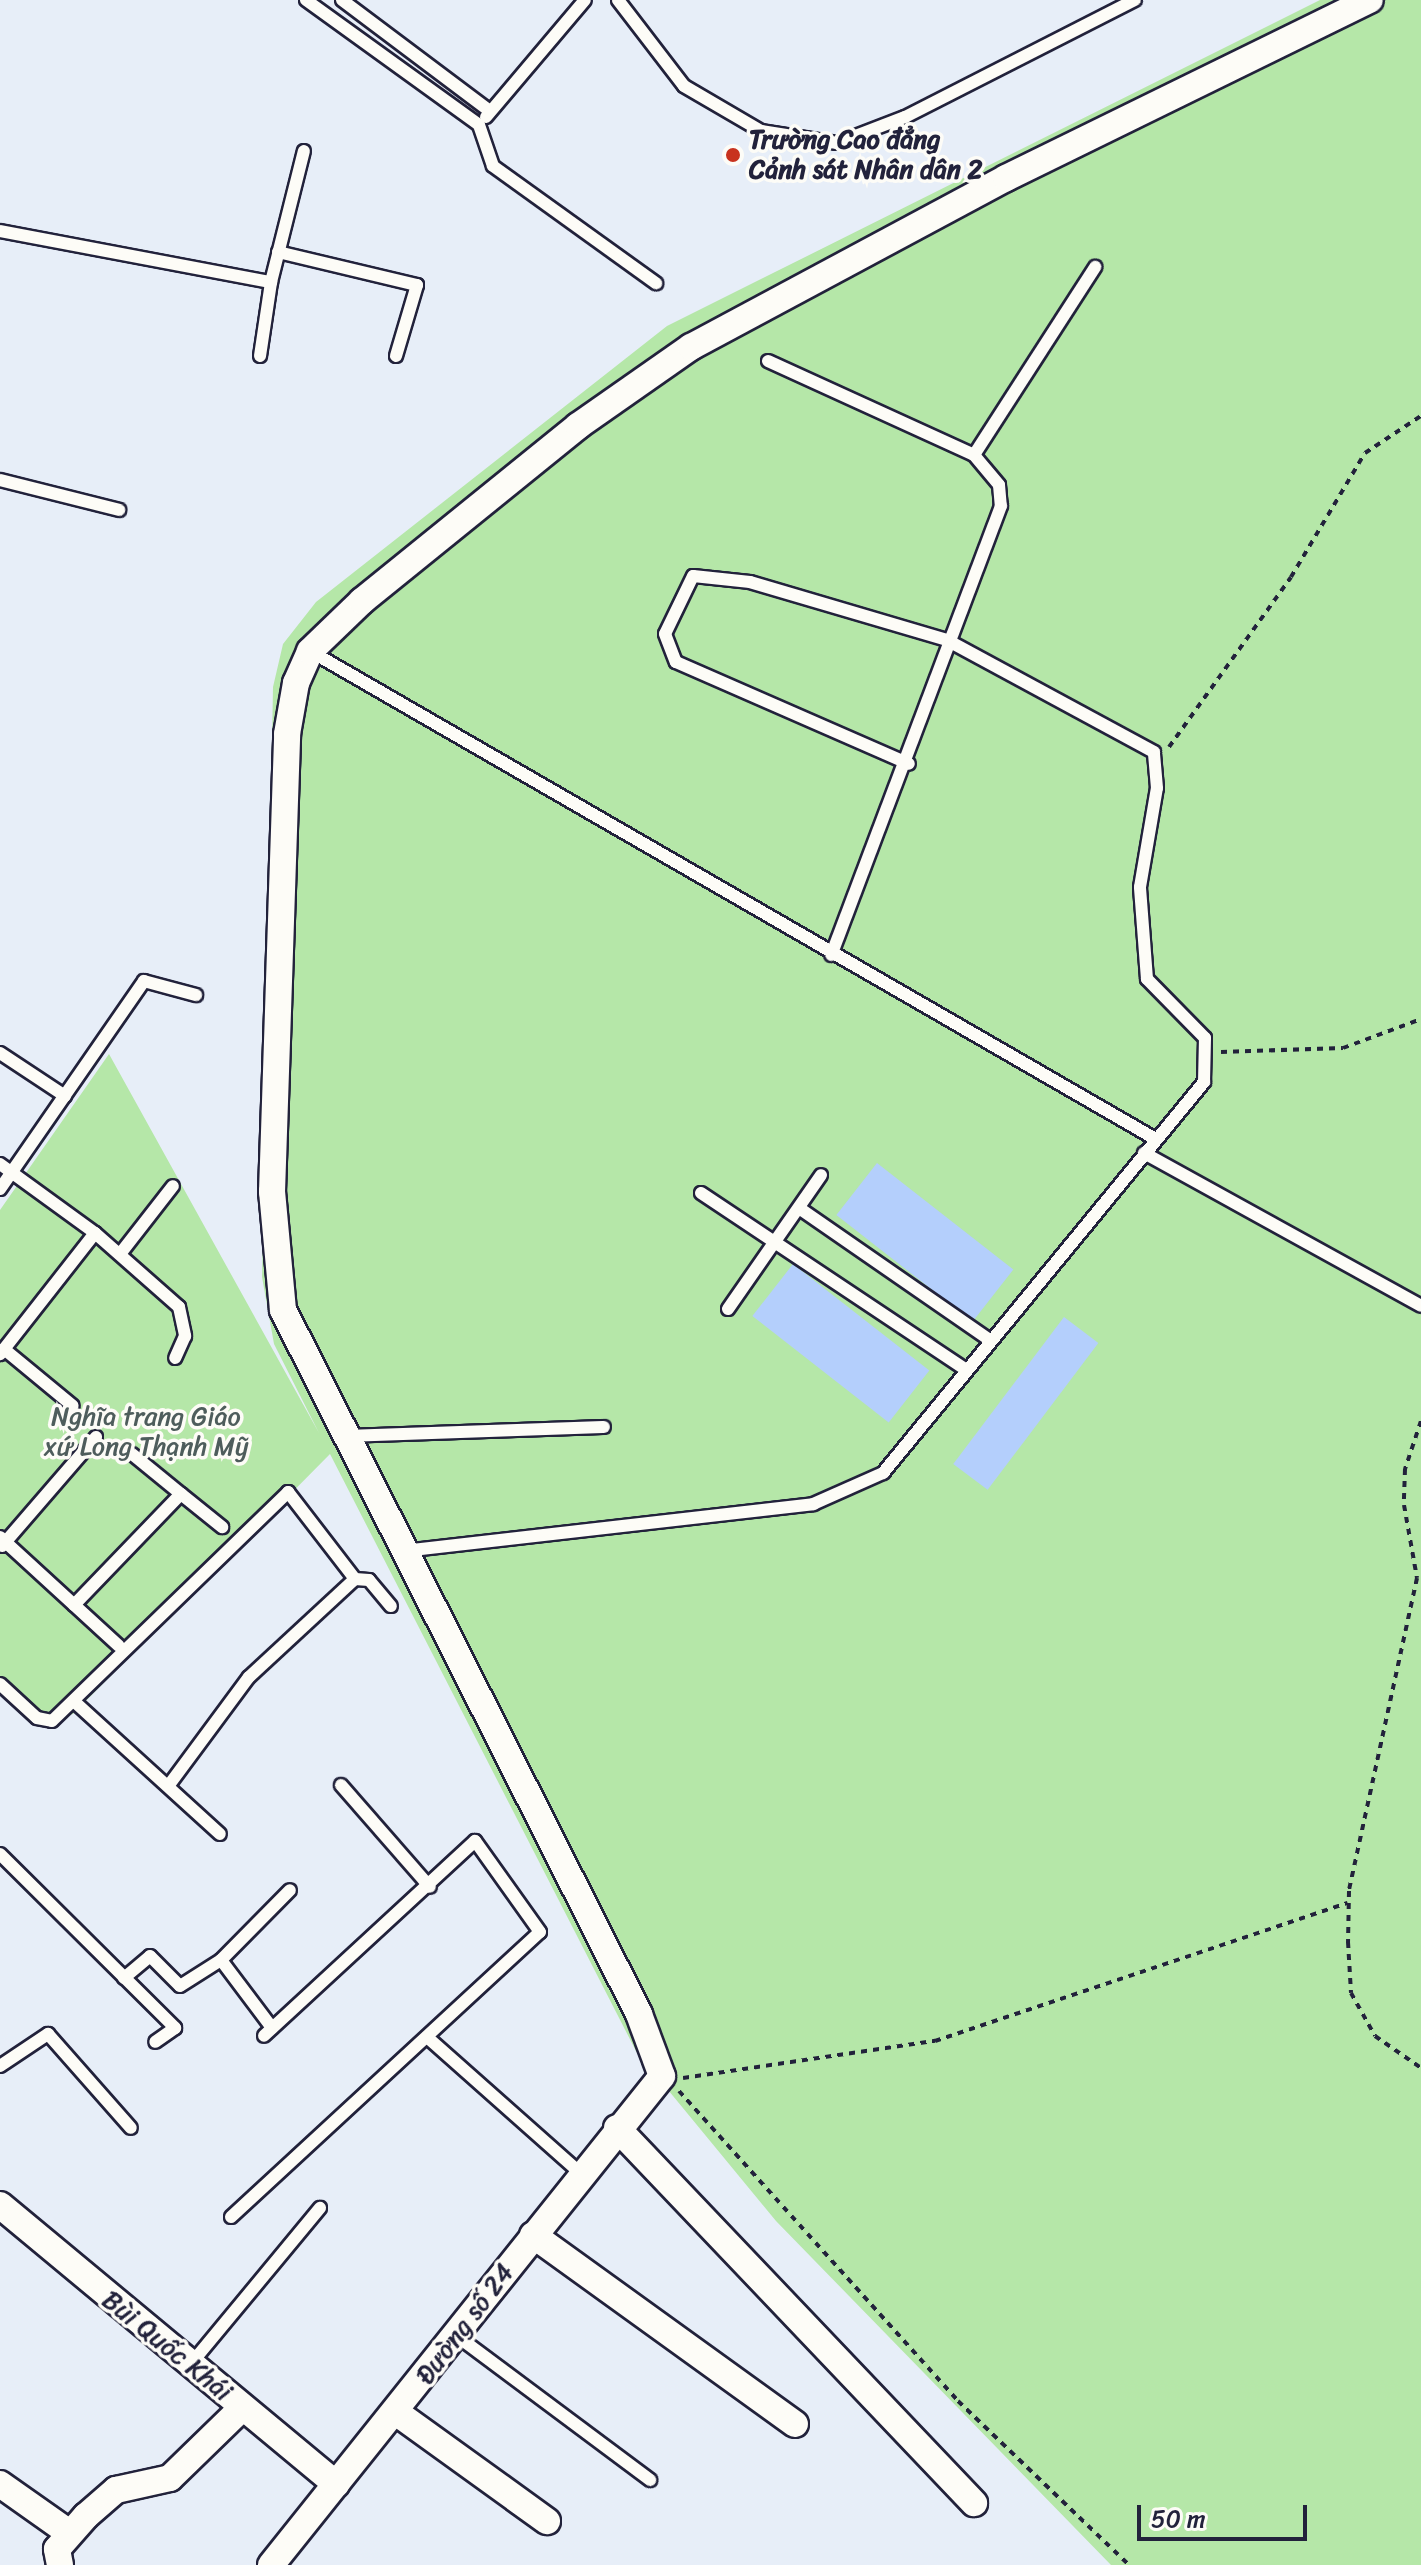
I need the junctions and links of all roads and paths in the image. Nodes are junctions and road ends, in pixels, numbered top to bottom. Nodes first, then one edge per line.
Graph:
1 (306, 0) edge
2 (342, 0) edge
3 (585, 0) edge
4 (618, 0) edge
5 (1135, 0) edge
6 (1370, 0) edge
7 (490, 111) junction
8 (479, 125) junction
9 (304, 151) dead end
10 (0, 231) edge
11 (278, 252) junction
12 (1095, 267) dead end
13 (271, 282) junction
14 (656, 283) dead end
15 (260, 356) dead end
16 (396, 356) dead end
17 (768, 361) dead end
18 (1421, 416) edge
19 (974, 455) junction
20 (0, 480) edge
21 (119, 510) dead end
22 (947, 640) junction
23 (310, 651) junction
24 (909, 764) junction
25 (1160, 764) junction
26 (831, 955) junction
27 (196, 995) dead end
28 (1421, 1019) edge
29 (1210, 1051) junction
30 (0, 1053) edge
31 (65, 1096) junction
32 (1154, 1138) junction
33 (1144, 1153) junction
34 (0, 1164) edge
35 (13, 1170) junction
36 (821, 1175) dead end
37 (173, 1186) dead end
38 (0, 1189) edge
39 (701, 1193) dead end
40 (799, 1208) junction
41 (95, 1233) junction
42 (775, 1243) junction
43 (120, 1254) junction
44 (1421, 1306) edge
45 (728, 1309) dead end
46 (988, 1339) junction
47 (2, 1351) edge
48 (175, 1358) dead end
49 (963, 1368) junction
50 (73, 1406) dead end
51 (1421, 1421) edge
52 (604, 1427) dead end
53 (342, 1436) junction
54 (96, 1437) dead end
55 (132, 1454) dead end
56 (181, 1494) junction
57 (222, 1527) dead end
58 (2, 1543) edge
59 (402, 1551) junction
60 (355, 1579) junction
61 (74, 1605) junction
62 (391, 1606) dead end
63 (119, 1646) dead end
64 (0, 1684) edge
65 (77, 1704) junction
66 (169, 1785) junction
67 (341, 1785) dead end
68 (220, 1834) dead end
69 (0, 1854) edge
70 (430, 1887) junction
71 (290, 1890) dead end
72 (1348, 1903) junction
73 (221, 1960) junction
74 (124, 1978) junction
75 (427, 2037) junction
76 (155, 2042) dead end
77 (0, 2066) edge
78 (1421, 2068) edge
79 (131, 2128) dead end
80 (617, 2128) junction
81 (580, 2173) junction
82 (0, 2205) edge
83 (320, 2208) dead end
84 (231, 2217) dead end
85 (533, 2235) junction
86 (457, 2336) junction
87 (190, 2365) junction
88 (242, 2408) junction
89 (397, 2413) junction
90 (795, 2424) dead end
91 (650, 2480) dead end
92 (0, 2484) edge
93 (336, 2484) junction
94 (974, 2503) dead end
95 (547, 2521) dead end
96 (68, 2532) junction
97 (60, 2565) edge
98 (271, 2565) edge
99 (1129, 2565) edge

1 - 8 lane
2 - 7 lane
3 - 7 lane
4 - 5 lane
6 - 23 street
7 - 8 lane
8 - 14 lane
9 - 11 lane
10 - 13 lane
11 - 13 lane
11 - 16 lane
12 - 19 lane
13 - 15 lane
17 - 19 lane
18 - 25 path
19 - 22 lane
20 - 21 lane
22 - 24 lane
22 - 24 lane
22 - 25 lane
23 - 26 lane
23 - 53 street
24 - 26 lane
25 - 29 lane
26 - 32 lane
27 - 31 lane
28 - 29 path
29 - 32 lane
30 - 31 lane
31 - 35 lane
32 - 33 lane
33 - 44 lane
33 - 46 lane
34 - 35 lane
35 - 38 lane
35 - 41 lane
36 - 40 lane
37 - 43 lane
39 - 42 lane
40 - 42 lane
40 - 46 lane
41 - 43 lane
41 - 47 lane
42 - 45 lane
42 - 49 lane
43 - 48 lane
46 - 49 lane
47 - 50 lane
49 - 59 lane
51 - 72 path
52 - 53 lane
53 - 59 street
54 - 58 lane
55 - 56 lane
56 - 57 lane
56 - 61 lane
58 - 61 lane
59 - 80 street, Đường số 24
60 - 62 lane
60 - 65 lane
60 - 66 lane
61 - 63 lane
64 - 65 lane
65 - 66 lane
66 - 68 lane
67 - 70 lane
69 - 74 lane
70 - 73 lane
70 - 75 lane
71 - 73 lane
72 - 78 path
72 - 99 path
73 - 74 lane
74 - 76 lane
75 - 81 lane
75 - 84 lane
77 - 79 lane
80 - 81 street, Đường số 24
80 - 94 street
81 - 85 street, Đường số 24
82 - 87 street, Bùi Quốc Khái
83 - 87 lane
85 - 86 street, Đường số 24
85 - 90 street
86 - 89 street, Đường số 24
86 - 91 lane
87 - 88 street, Bùi Quốc Khái
88 - 93 street, Bùi Quốc Khái
88 - 96 street
89 - 93 street, Đường số 24
89 - 95 street
92 - 96 street
93 - 98 street, Đường số 24
96 - 97 street

